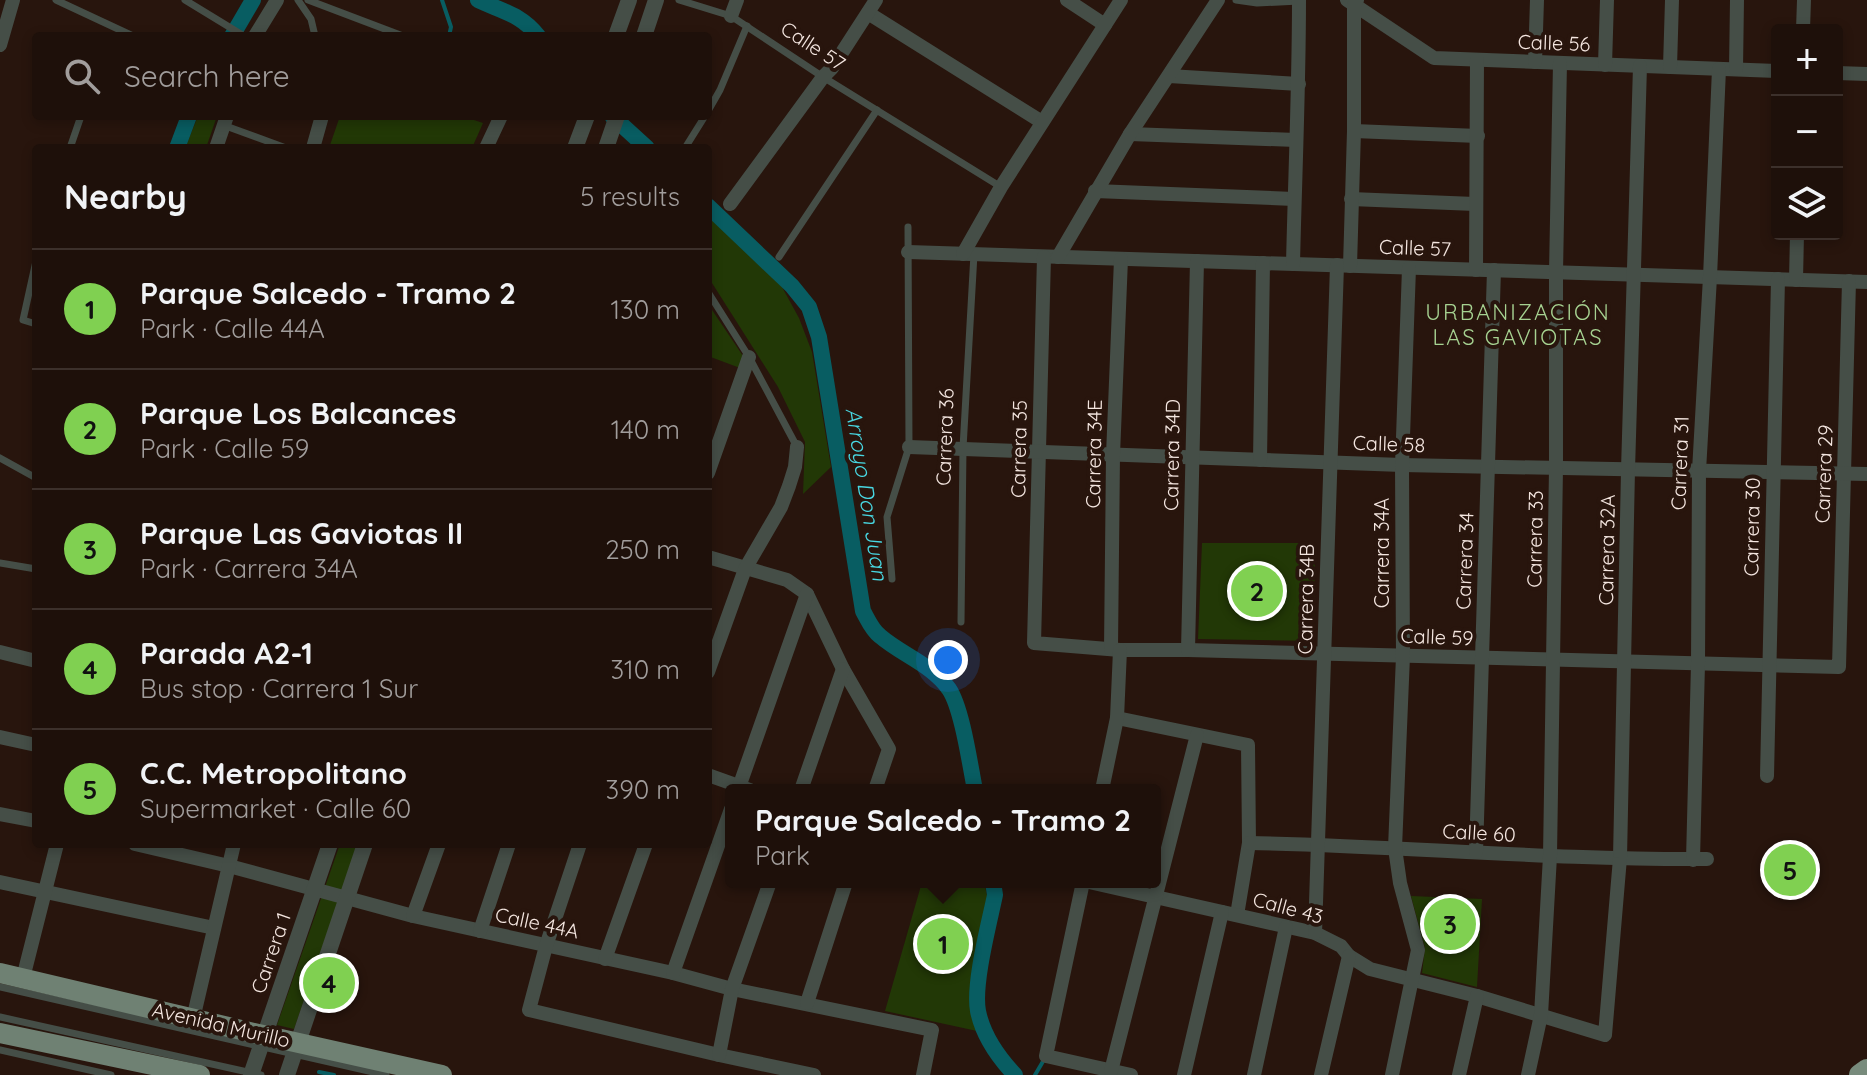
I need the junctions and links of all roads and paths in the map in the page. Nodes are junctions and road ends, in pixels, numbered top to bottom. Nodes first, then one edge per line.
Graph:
1 (13, 0) edge
2 (56, 0) edge
3 (185, 0) edge
4 (277, 0) edge
5 (298, 0) edge
6 (308, 0) edge
7 (629, 0) edge
8 (656, 0) edge
9 (679, 0) edge
10 (737, 0) edge
11 (1067, 0) edge
12 (1121, 0) edge
13 (1218, 0) edge
14 (1236, 0) edge
15 (1299, 0) edge
16 (1537, 0) edge
17 (1607, 0) edge
18 (1672, 0) edge
19 (1737, 0) edge
20 (1804, 0) edge
21 (1353, 2) edge
22 (872, 6) edge
23 (731, 16) junction
24 (1803, 24) edge
25 (1105, 25) junction
26 (112, 26) junction
27 (747, 26) junction
28 (110, 32) edge
29 (125, 32) edge
30 (239, 32) edge
31 (250, 32) edge
32 (314, 32) edge
33 (392, 32) edge
34 (617, 32) edge
35 (645, 32) edge
36 (0, 45) edge
37 (1477, 60) junction
38 (1535, 62) junction
39 (1560, 63) junction
40 (1605, 65) junction
41 (1640, 66) junction
42 (1670, 67) junction
43 (1719, 69) junction
44 (1736, 69) junction
45 (1771, 71) edge
46 (1843, 73) edge
47 (1867, 74) edge
48 (1169, 76) junction
49 (823, 77) junction
50 (1299, 84) junction
51 (712, 104) edge
52 (877, 110) junction
53 (80, 120) edge
54 (321, 120) edge
55 (499, 120) edge
56 (586, 120) edge
57 (616, 120) edge
58 (702, 120) edge
59 (225, 121) edge
60 (1042, 122) junction
61 (1354, 131) junction
62 (1130, 134) junction
63 (1478, 136) junction
64 (608, 140) edge
65 (1296, 140) junction
66 (71, 144) edge
67 (217, 144) edge
68 (277, 144) edge
69 (314, 144) edge
70 (488, 144) edge
71 (576, 144) edge
72 (688, 144) edge
73 (1001, 187) junction
74 (1095, 191) junction
75 (1294, 199) junction
76 (1351, 199) junction
77 (730, 204) dead end
78 (1475, 204) junction
79 (908, 227) dead end
80 (1797, 240) edge
81 (908, 252) junction
82 (969, 254) junction
83 (779, 257) dead end
84 (1051, 257) junction
85 (1121, 259) junction
86 (1197, 261) junction
87 (1263, 263) junction
88 (1293, 264) junction
89 (1344, 266) junction
90 (1409, 268) junction
91 (1476, 270) junction
92 (1494, 270) junction
93 (1556, 272) junction
94 (1635, 275) junction
95 (1710, 277) junction
96 (32, 279) edge
97 (1778, 279) junction
98 (1796, 280) junction
99 (1849, 281) junction
100 (1867, 282) edge
101 (712, 298) edge
102 (32, 323) edge
103 (749, 357) junction
104 (797, 447) joint
105 (909, 447) junction
106 (963, 448) junction
107 (1039, 451) junction
108 (1113, 455) junction
109 (1191, 457) junction
110 (0, 458) edge
111 (1260, 460) junction
112 (712, 462) edge
113 (1329, 462) junction
114 (1402, 465) junction
115 (1488, 467) junction
116 (1556, 468) junction
117 (1628, 470) junction
118 (1699, 471) junction
119 (1774, 473) junction
120 (1844, 474) junction
121 (1867, 474) edge
122 (32, 476) edge
123 (712, 558) edge
124 (0, 563) edge
125 (32, 568) edge
126 (745, 569) junction
127 (892, 579) dead end
128 (807, 594) junction
129 (961, 622) dead end
130 (1034, 643) joint
131 (1116, 650) junction
132 (1188, 650) junction
133 (0, 652) edge
134 (1325, 654) junction
135 (1403, 656) junction
136 (1482, 658) junction
137 (32, 660) edge
138 (1553, 660) junction
139 (712, 661) edge
140 (1625, 662) junction
141 (1698, 664) junction
142 (1769, 665) junction
143 (1839, 667) joint
144 (843, 669) junction
145 (1117, 718) junction
146 (1197, 735) junction
147 (0, 737) edge
148 (32, 744) edge
149 (1767, 776) dead end
150 (745, 784) edge
151 (803, 784) edge
152 (877, 784) edge
153 (1103, 784) edge
154 (0, 814) edge
155 (32, 820) edge
156 (725, 826) edge
157 (1249, 843) junction
158 (1318, 844) junction
159 (56, 848) edge
160 (152, 848) edge
161 (233, 848) edge
162 (329, 848) edge
163 (364, 848) edge
164 (438, 848) edge
165 (508, 848) edge
166 (579, 848) edge
167 (645, 848) edge
168 (1395, 848) junction
169 (1476, 852) junction
170 (1550, 856) junction
171 (1620, 858) junction
172 (1700, 860) joint
173 (229, 866) junction
174 (1161, 877) edge
175 (0, 882) edge
176 (768, 888) edge
177 (844, 888) edge
178 (1085, 888) edge
179 (1114, 888) edge
180 (1158, 888) edge
181 (313, 890) junction
182 (45, 892) junction
183 (1156, 897) junction
184 (346, 898) junction
185 (1230, 914) junction
186 (413, 916) junction
187 (1286, 927) junction
188 (214, 928) junction
189 (480, 931) junction
190 (1315, 933) junction
191 (546, 946) junction
192 (1349, 956) junction
193 (605, 959) junction
194 (0, 973) edge
195 (673, 973) junction
196 (23, 978) junction
197 (1413, 980) junction
198 (0, 987) edge
199 (732, 989) junction
200 (1477, 996) junction
201 (807, 1003) junction
202 (1541, 1015) junction
203 (0, 1017) edge
204 (193, 1019) junction
205 (0, 1033) edge
206 (1605, 1035) joint
207 (262, 1041) junction
208 (296, 1049) junction
209 (0, 1050) edge
210 (719, 1055) junction
211 (1867, 1070) edge
212 (1111, 1071) junction
213 (254, 1074) edge
214 (111, 1075) edge
215 (200, 1075) edge
216 (287, 1075) edge
217 (386, 1075) edge
218 (442, 1075) edge
219 (814, 1075) edge
220 (923, 1075) edge
221 (1131, 1075) edge
222 (1184, 1075) edge
223 (1254, 1075) edge
224 (1321, 1075) edge
225 (1392, 1075) edge
226 (1459, 1075) edge
227 (1528, 1075) edge
228 (1860, 1075) edge

1 - 36 street
2 - 26 lane
3 - 30 lane
4 - 31 street
5 - 32 lane
6 - 33 lane
7 - 34 street
8 - 35 street
9 - 23 lane, Calle 57
10 - 23 street
11 - 25 street
12 - 25 street, Carrera 36
13 - 48 street, Carrera 35
14 - 15 lane
15 - 50 street
16 - 38 street
17 - 40 street
18 - 42 street
19 - 44 street
20 - 24 street
21 - 37 street, Calle 56
21 - 61 street, Carrera 34B
22 - 49 street
22 - 60 street
23 - 27 lane, Calle 57
25 - 60 street, Carrera 36
26 - 28 lane
26 - 29 lane
27 - 49 lane, Calle 57
27 - 51 lane
37 - 38 street, Calle 56
37 - 63 street
38 - 39 street, Calle 56
39 - 40 street, Calle 56
39 - 93 street, Carrera 33
40 - 41 street, Calle 56
41 - 42 street, Calle 56
41 - 94 street, Carrera 32A
42 - 43 street, Calle 56
43 - 44 street, Calle 56
43 - 95 street, Carrera 31
44 - 45 street, Calle 56
46 - 47 street
48 - 50 street
48 - 62 street, Carrera 35
49 - 52 lane, Calle 57
49 - 77 street
50 - 65 street
52 - 73 lane, Calle 57
52 - 83 lane
53 - 66 lane
54 - 69 street
55 - 70 street
56 - 71 street
57 - 64 street
58 - 72 lane
59 - 67 street
59 - 68 lane
60 - 73 street, Carrera 36
61 - 63 street
61 - 76 street, Carrera 34B
62 - 65 street
62 - 74 street, Carrera 35
63 - 78 street
65 - 75 street
73 - 82 street, Carrera 36
74 - 75 street
74 - 84 street, Carrera 35
75 - 88 street
76 - 78 street
76 - 89 street, Carrera 34B
78 - 91 street
79 - 81 lane
80 - 98 street
81 - 82 street, Calle 57
81 - 105 lane
82 - 84 street, Calle 57
82 - 106 lane, Carrera 36
84 - 85 street, Calle 57
84 - 107 street, Carrera 35
85 - 86 street, Calle 57
85 - 108 street, Carrera 34E
86 - 87 street, Calle 57
86 - 109 street, Carrera 34D
87 - 88 street, Calle 57
87 - 111 street
88 - 89 street, Calle 57
89 - 90 street, Calle 57
89 - 113 street, Carrera 34B
90 - 91 street, Calle 57
90 - 114 street, Carrera 34A
91 - 92 street, Calle 57
92 - 93 street, Calle 57
92 - 115 street, Carrera 34
93 - 94 street, Calle 57
93 - 116 street, Carrera 33
94 - 95 street, Calle 57
94 - 117 street, Carrera 32A
95 - 97 street, Calle 57
95 - 118 street, Carrera 31
96 - 102 lane
97 - 98 street, Calle 57
97 - 119 street, Carrera 30
98 - 99 street, Calle 57
99 - 100 street, Calle 57
99 - 120 street, Carrera 29
101 - 103 lane
103 - 104 lane
103 - 112 street
104 - 126 street
105 - 106 street, Calle 58
105 - 127 lane
106 - 107 street, Calle 58
106 - 129 lane, Carrera 36
107 - 108 street, Calle 58
107 - 130 street, Carrera 35
108 - 109 street, Calle 58
108 - 131 street, Carrera 34E
109 - 111 street, Calle 58
109 - 132 street, Carrera 34D
110 - 122 lane
111 - 113 street, Calle 58
113 - 114 street, Calle 58
113 - 134 street, Carrera 34B
114 - 115 street, Calle 58
114 - 135 street, Carrera 34A
115 - 116 street, Calle 58
115 - 136 street, Carrera 34
116 - 117 street, Calle 58
116 - 138 street, Carrera 33
117 - 118 street, Calle 58
117 - 140 street, Carrera 32A
118 - 119 street, Calle 58
118 - 141 street, Carrera 31
119 - 120 street, Calle 58
119 - 142 street, Carrera 30
120 - 121 street, Calle 58
120 - 143 street, Carrera 29
123 - 126 street
124 - 125 lane
126 - 128 street
126 - 139 street
128 - 144 street
128 - 150 street
130 - 131 street, Calle 59
131 - 132 street, Calle 59
131 - 145 street, Carrera 34E
132 - 134 street, Calle 59
133 - 137 street
134 - 135 street, Calle 59
134 - 158 street, Carrera 34B
135 - 136 street, Calle 59
135 - 168 street, Carrera 34A
136 - 138 street, Calle 59
136 - 169 street, Carrera 34
138 - 140 street, Calle 59
138 - 170 street, Carrera 33
140 - 141 street, Calle 59
140 - 171 street, Carrera 32A
141 - 142 street, Calle 59
141 - 172 street, Carrera 31
142 - 143 street, Calle 59
142 - 149 street, Carrera 30
144 - 151 street
144 - 152 street
145 - 146 street
145 - 153 street, Carrera 34E
146 - 157 street
146 - 174 street
147 - 148 street
154 - 155 street
156 - 195 street
157 - 158 street, Calle 60
157 - 185 street
158 - 168 street, Calle 60
158 - 190 street, Carrera 34B
159 - 182 street
160 - 173 street, Calle 44A
161 - 173 street
162 - 181 street, Carrera 1
163 - 184 street
164 - 186 street
165 - 189 street
166 - 191 street
167 - 193 street
168 - 169 street, Calle 60
168 - 197 street, Carrera 34A
169 - 170 street, Calle 60
170 - 171 street, Calle 60
170 - 202 street, Carrera 33
171 - 172 street, Calle 60
171 - 206 street, Carrera 32A
173 - 181 street, Calle 44A
173 - 188 street
175 - 182 street
176 - 199 street
177 - 201 street
178 - 212 street
179 - 183 street, Calle 43
180 - 183 street
181 - 184 street, Calle 44A
181 - 207 street, Carrera 1
182 - 188 street
182 - 196 street
183 - 185 street, Calle 43
183 - 212 street
184 - 186 street, Calle 44A
184 - 208 street
185 - 187 street, Calle 43
185 - 222 street
186 - 189 street, Calle 44A
187 - 190 street, Calle 43
187 - 223 street
188 - 204 street
189 - 191 street, Calle 44A
190 - 192 street, Calle 43
191 - 193 street, Calle 44A
191 - 210 street
192 - 197 street, Calle 43
192 - 224 street
193 - 195 street, Calle 44A
194 - 196 main road, Avenida Murillo
195 - 199 street, Calle 44A
196 - 204 main road, Avenida Murillo
197 - 200 street, Calle 43
197 - 225 street, Carrera 34A
198 - 207 lane
199 - 201 street, Calle 44A
199 - 210 street
200 - 202 street, Calle 43
200 - 226 street
201 - 220 street, Calle 44A
202 - 206 street, Calle 43
202 - 227 street, Carrera 33
203 - 213 lane
204 - 207 main road, Avenida Murillo
205 - 215 main road
207 - 208 main road, Avenida Murillo
207 - 213 street, Carrera 1
208 - 216 street
208 - 217 lane
208 - 218 main road, Avenida Murillo
209 - 214 lane
210 - 219 street
211 - 228 highway
212 - 221 street

